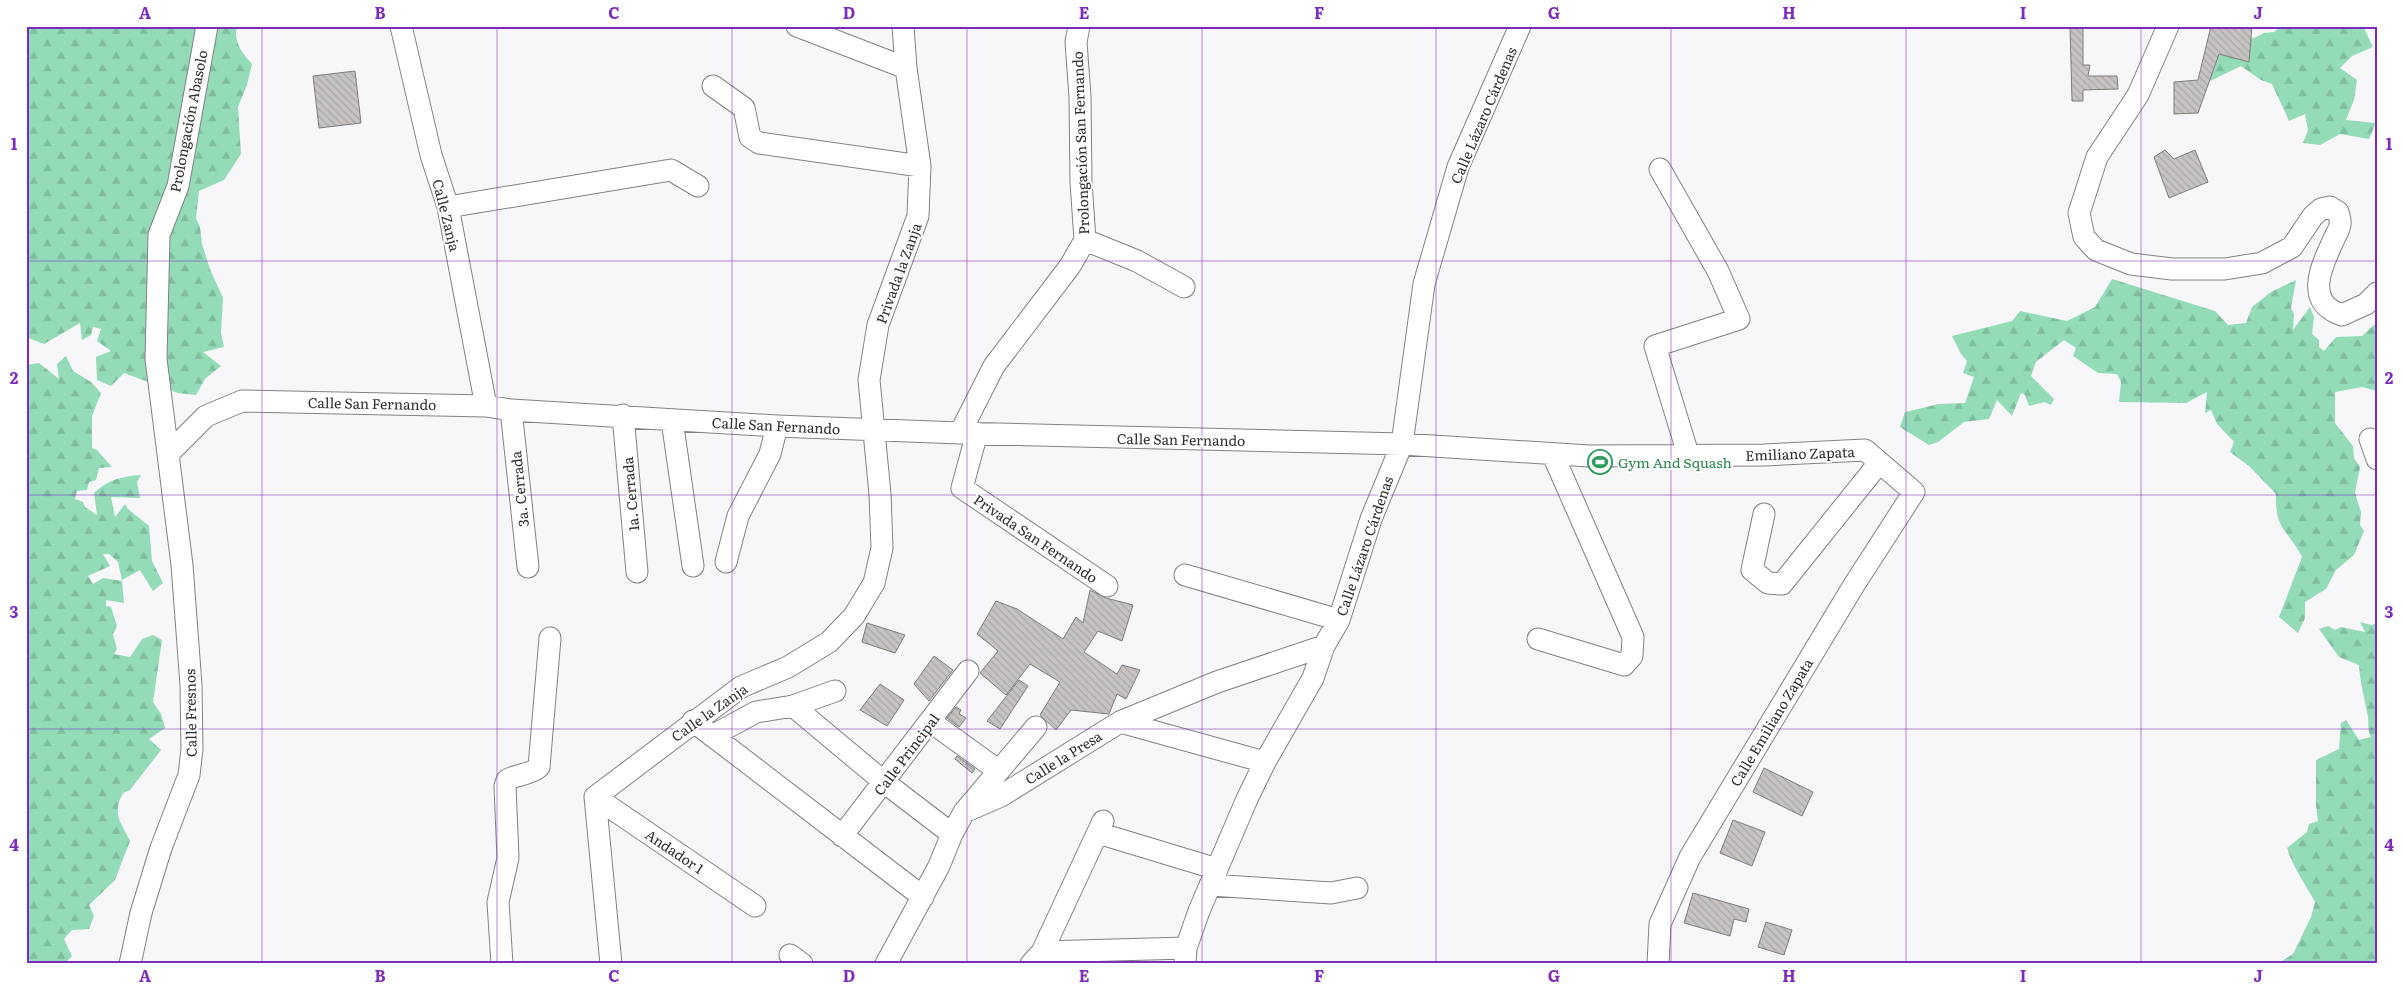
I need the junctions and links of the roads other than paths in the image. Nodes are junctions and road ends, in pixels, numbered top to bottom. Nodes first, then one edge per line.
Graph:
1 (207, 26) edge
2 (401, 26) edge
3 (796, 26) edge
4 (904, 26) edge
5 (1079, 26) edge
6 (1520, 26) edge
7 (2168, 26) edge
8 (906, 68) junction
9 (712, 86) dead end
10 (920, 166) junction
11 (1660, 169) dead end
12 (698, 186) dead end
13 (448, 207) junction
14 (1085, 240) junction
15 (1184, 287) dead end
16 (2377, 292) edge
17 (486, 406) junction
18 (511, 410) junction
19 (623, 415) junction
20 (672, 420) junction
21 (777, 426) junction
22 (873, 429) junction
23 (969, 433) junction
24 (2370, 439) dead end
25 (1402, 444) junction
26 (170, 453) junction
27 (1688, 454) junction
28 (1554, 455) junction
29 (2377, 460) edge
30 (1879, 463) junction
31 (1914, 492) joint
32 (1764, 514) dead end
33 (726, 562) dead end
34 (693, 566) dead end
35 (528, 567) dead end
36 (637, 572) dead end
37 (1184, 575) dead end
38 (1107, 586) dead end
39 (1339, 620) junction
40 (550, 638) dead end
41 (1538, 639) dead end
42 (1324, 646) junction
43 (968, 671) dead end
44 (835, 691) dead end
45 (792, 706) junction
46 (693, 721) junction
47 (931, 722) junction
48 (1120, 722) junction
49 (1036, 727) dead end
50 (712, 736) junction
51 (1265, 762) junction
52 (999, 771) junction
53 (884, 782) junction
54 (595, 796) junction
55 (964, 812) junction
56 (952, 834) junction
57 (842, 836) junction
58 (1213, 877) junction
59 (1357, 888) dead end
60 (923, 897) junction
61 (754, 906) dead end
62 (1186, 956) edge
63 (1037, 958) edge
64 (612, 963) edge
65 (130, 964) edge
66 (502, 964) edge
67 (886, 964) edge
68 (1658, 964) edge

1 - 26 street, Prolongación Abasolo
2 - 13 street, Calle Zanja
3 - 8 street
4 - 8 street, Privada la Zanja
5 - 14 street, Prolongación San Fernando
6 - 25 street, Calle Lázaro Cárdenas
7 - 16 street
8 - 10 street, Privada la Zanja
9 - 10 street
10 - 22 street, Privada la Zanja
11 - 27 street
12 - 13 street
13 - 17 street, Calle Zanja
14 - 15 street
14 - 23 street, Prolongación San Fernando
17 - 18 street, Calle San Fernando
17 - 26 street, Calle San Fernando
18 - 19 street, Calle San Fernando
18 - 35 street, 3a. Cerrada
19 - 20 street, Calle San Fernando
19 - 36 street, 1a. Cerrada
20 - 21 street, Calle San Fernando
20 - 34 street
21 - 22 street, Calle San Fernando
21 - 33 street
22 - 23 street, Calle San Fernando
22 - 46 street, Calle la Zanja
23 - 25 street, Calle San Fernando
23 - 38 street, Privada San Fernando
24 - 29 street
25 - 28 street, Emiliano Zapata
25 - 39 street, Calle Lázaro Cárdenas
26 - 65 street, Calle Fresnos
27 - 28 street, Emiliano Zapata
27 - 30 street, Emiliano Zapata
28 - 41 street
30 - 31 street, Emiliano Zapata
30 - 32 street
31 - 68 street, Calle Emiliano Zapata
37 - 39 street
39 - 42 street, Calle Lázaro Cárdenas
40 - 66 street
42 - 48 street, Calle la Presa
42 - 51 street, Calle Lázaro Cárdenas
43 - 47 street, Calle Principal
44 - 45 street
45 - 50 street
45 - 53 street
46 - 50 street
46 - 54 street, Calle la Zanja
47 - 52 street
47 - 53 street, Calle Principal
48 - 51 street
48 - 55 street, Calle la Presa
49 - 52 street
50 - 57 street
51 - 58 street, Calle Lázaro Cárdenas
52 - 55 street
53 - 56 street
53 - 57 street, Calle Principal
54 - 61 street, Andador 1
54 - 64 street
55 - 56 street
56 - 60 street
57 - 60 street
58 - 59 street
58 - 62 street, Calle Lázaro Cárdenas
58 - 63 street
60 - 67 street
62 - 63 street

